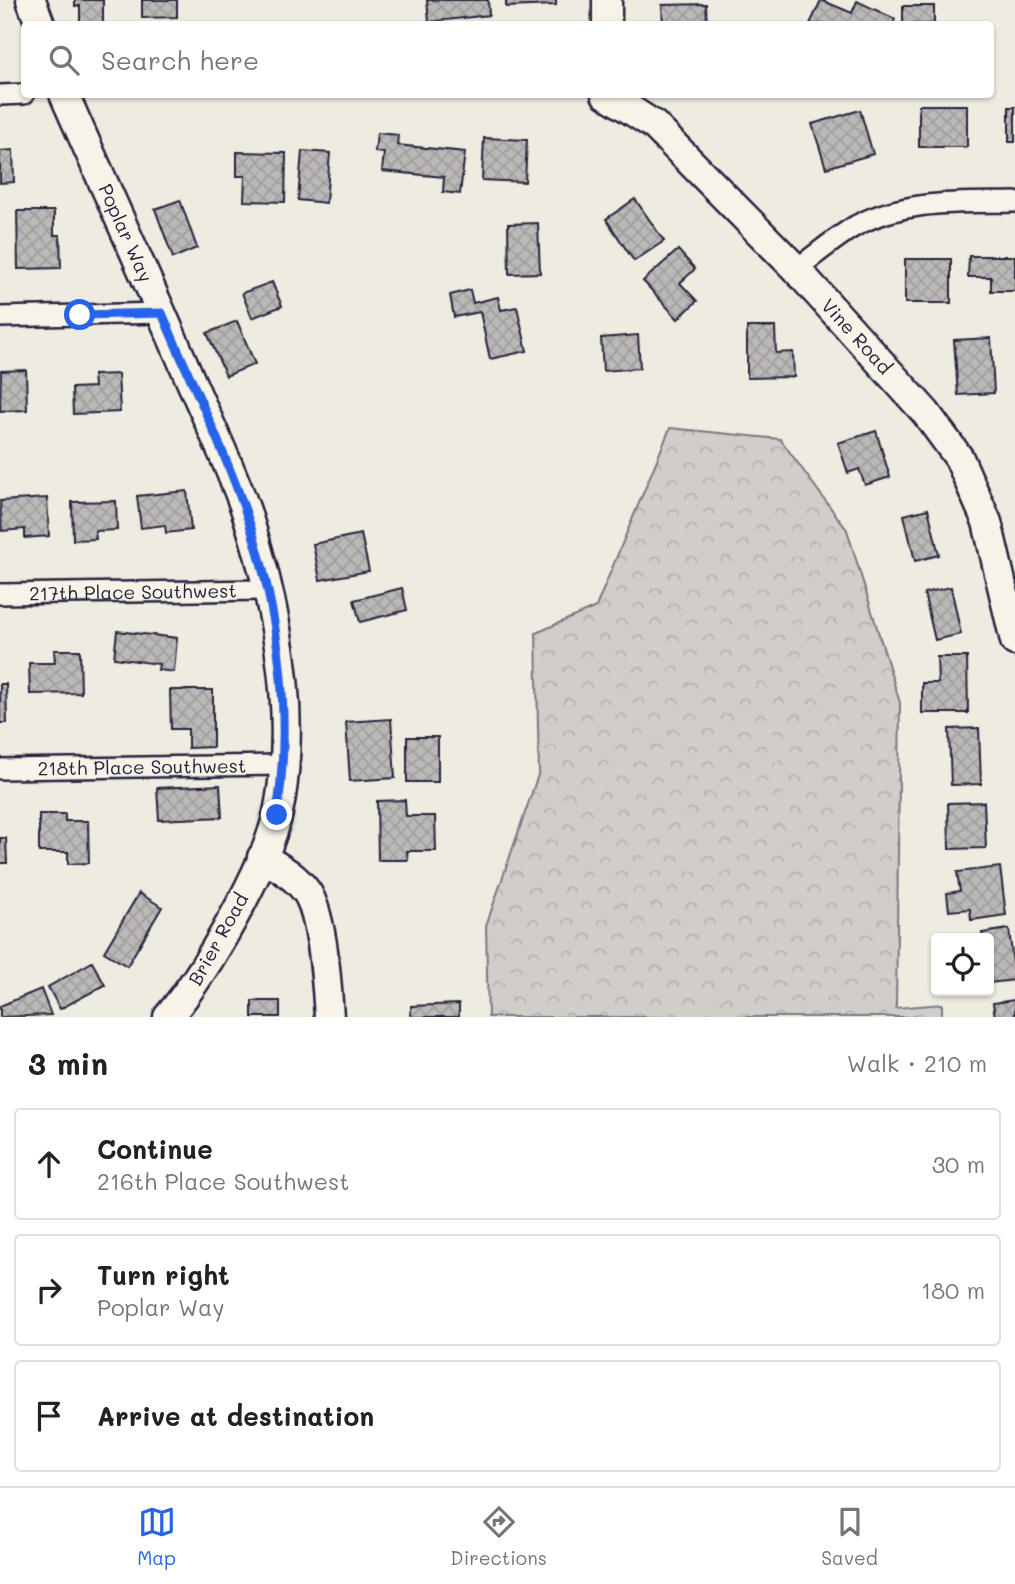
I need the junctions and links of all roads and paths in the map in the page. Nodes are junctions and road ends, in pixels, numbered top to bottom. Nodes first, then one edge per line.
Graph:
1 (31, 0) edge
2 (607, 0) edge
3 (39, 21) edge
4 (607, 21) edge
5 (21, 94) edge
6 (0, 95) edge
7 (66, 98) edge
8 (612, 98) edge
9 (1015, 202) edge
10 (796, 269) junction
11 (162, 313) junction
12 (0, 317) edge
13 (267, 590) junction
14 (0, 594) edge
15 (1015, 641) edge
16 (284, 765) junction
17 (0, 769) edge
18 (262, 857) junction
19 (168, 1017) edge
20 (329, 1017) edge

1 - 3 main road
2 - 4 main road
5 - 6 street
7 - 11 main road, Poplar Way
8 - 10 main road, Vine Road
9 - 10 street
10 - 15 main road, Vine Road
11 - 12 street
11 - 13 main road, Poplar Way
13 - 14 street, 217th Place Southwest
13 - 16 main road, Poplar Way
16 - 17 street, 218th Place Southwest
16 - 18 main road, Poplar Way
18 - 19 main road, Brier Road
18 - 20 main road

